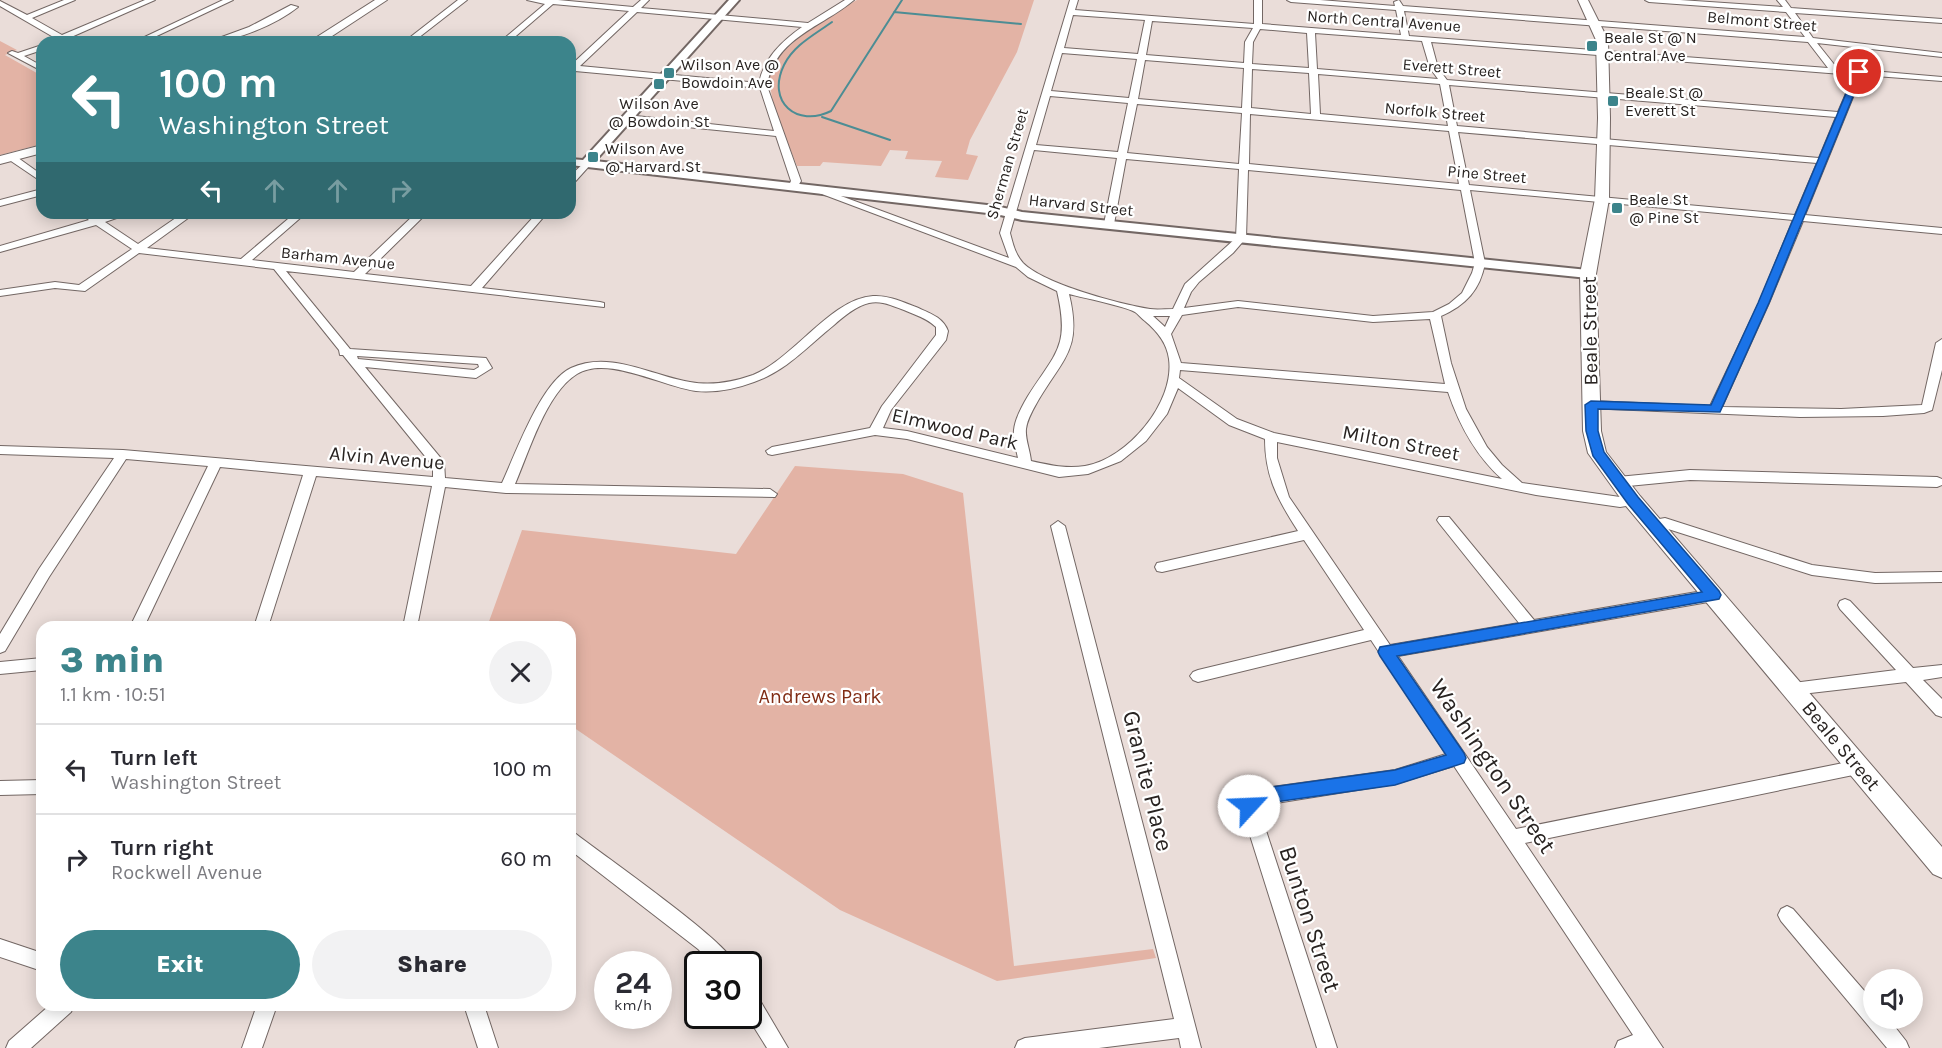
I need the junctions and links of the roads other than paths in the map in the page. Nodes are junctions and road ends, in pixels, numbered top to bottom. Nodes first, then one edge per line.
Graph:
1 (71, 0) edge
2 (151, 0) edge
3 (205, 0) edge
4 (229, 0) edge
5 (382, 0) edge
6 (464, 0) edge
7 (531, 0) edge
8 (645, 0) edge
9 (734, 0) edge
10 (850, 0) edge
11 (1074, 0) edge
12 (1258, 0) edge
13 (1291, 0) edge
14 (1583, 0) edge
15 (1649, 0) edge
16 (1781, 0) edge
17 (553, 1) edge
18 (0, 3) edge
19 (220, 4) junction
20 (1398, 4) edge
21 (294, 7) dead end
22 (634, 9) junction
23 (1788, 10) junction
24 (1070, 12) junction
25 (718, 17) junction
26 (26, 18) junction
27 (1149, 18) junction
28 (1942, 21) edge
29 (1595, 22) junction
30 (808, 25) junction
31 (1258, 26) junction
32 (1311, 31) junction
33 (58, 36) edge
34 (66, 36) edge
35 (151, 36) edge
36 (232, 36) edge
37 (325, 36) edge
38 (416, 36) edge
39 (511, 36) edge
40 (1406, 38) junction
41 (1425, 40) junction
42 (1811, 40) junction
43 (36, 48) edge
44 (1058, 50) junction
45 (1602, 53) junction
46 (1942, 55) edge
47 (1140, 57) junction
48 (576, 64) edge
49 (36, 66) edge
50 (1247, 66) junction
51 (576, 69) edge
52 (1834, 70) junction
53 (1313, 71) junction
54 (1859, 72) junction
55 (665, 77) junction
56 (1942, 79) edge
57 (1444, 82) junction
58 (763, 86) junction
59 (1045, 93) junction
60 (1604, 95) junction
61 (1132, 101) junction
62 (1247, 111) junction
63 (1842, 115) junction
64 (1316, 117) junction
65 (627, 118) junction
66 (1454, 129) junction
67 (780, 134) junction
68 (1604, 142) junction
69 (1029, 147) junction
70 (36, 150) edge
71 (1122, 156) junction
72 (6, 158) edge
73 (1821, 161) junction
74 (576, 163) edge
75 (586, 164) junction
76 (1244, 166) junction
77 (576, 175) edge
78 (36, 176) edge
79 (1465, 187) junction
80 (793, 188) junction
81 (819, 191) junction
82 (36, 194) edge
83 (1602, 199) junction
84 (0, 203) edge
85 (1009, 213) junction
86 (1798, 218) junction
87 (96, 219) edge
88 (106, 219) edge
89 (182, 219) edge
90 (294, 219) edge
91 (416, 219) edge
92 (537, 219) edge
93 (100, 221) junction
94 (1109, 224) junction
95 (1942, 231) edge
96 (1241, 238) junction
97 (0, 249) edge
98 (140, 250) junction
99 (242, 263) junction
100 (1480, 263) junction
101 (1015, 264) junction
102 (278, 268) junction
103 (1588, 274) junction
104 (355, 277) junction
105 (1062, 289) junction
106 (474, 290) junction
107 (0, 293) edge
108 (600, 305) dead end
109 (1141, 312) junction
110 (1179, 312) junction
111 (1435, 315) junction
112 (1167, 332) junction
113 (1942, 343) edge
114 (344, 352) junction
115 (354, 362) junction
116 (1176, 366) junction
117 (1176, 381) junction
118 (1452, 388) junction
119 (1591, 405) junction
120 (1715, 410) junction
121 (875, 431) junction
122 (1271, 437) junction
123 (0, 450) edge
124 (772, 452) dead end
125 (123, 454) junction
126 (216, 462) junction
127 (1024, 465) junction
128 (311, 471) junction
129 (439, 482) junction
130 (1618, 482) junction
131 (1937, 482) dead end
132 (1517, 485) junction
133 (506, 488) junction
134 (770, 494) dead end
135 (1633, 501) junction
136 (1444, 520) dead end
137 (1653, 524) junction
138 (1058, 526) dead end
139 (1307, 534) junction
140 (1162, 567) dead end
141 (1942, 577) edge
142 (1714, 595) junction
143 (1845, 605) dead end
144 (140, 621) edge
145 (263, 621) edge
146 (411, 621) edge
147 (1530, 626) junction
148 (1372, 634) junction
149 (0, 647) edge
150 (1385, 652) junction
151 (36, 665) edge
152 (0, 668) edge
153 (1942, 670) edge
154 (1908, 673) junction
155 (1198, 676) dead end
156 (1792, 689) junction
157 (1942, 710) edge
158 (1458, 758) junction
159 (1858, 767) junction
160 (36, 787) edge
161 (0, 788) edge
162 (1510, 838) junction
163 (576, 845) edge
164 (1942, 866) edge
165 (1787, 915) dead end
166 (0, 948) edge
167 (713, 951) edge
168 (36, 960) edge
169 (1863, 1005) edge
170 (57, 1011) edge
171 (265, 1011) edge
172 (476, 1011) edge
173 (762, 1022) edge
174 (1185, 1027) junction
175 (1883, 1029) edge
176 (1650, 1044) edge
177 (16, 1048) edge
178 (252, 1048) edge
179 (488, 1048) edge
180 (778, 1048) edge
181 (1025, 1048) edge
182 (1191, 1048) edge
183 (1327, 1048) edge
184 (1626, 1048) edge
185 (1899, 1048) edge

1 - 26 street
2 - 34 street
3 - 19 street
4 - 19 street
5 - 37 main road
6 - 38 street
7 - 17 street
8 - 22 street
9 - 25 street
10 - 30 street
11 - 24 street
12 - 31 street
13 - 20 street, Belmont Street
14 - 29 main road, Beale Street
15 - 23 street
16 - 23 street
17 - 22 street
17 - 39 street
18 - 26 street
19 - 35 street
20 - 29 street, Belmont Street
20 - 40 street
21 - 36 street
22 - 25 street
22 - 48 street
23 - 28 street
23 - 42 street
24 - 27 street, North Central Avenue
24 - 44 street, Sherman Street
25 - 30 street
25 - 55 street
26 - 33 street
27 - 31 street, North Central Avenue
27 - 47 street
29 - 42 street, Belmont Street
29 - 45 main road, Beale Street
30 - 58 street
31 - 32 street, North Central Avenue
31 - 50 street
32 - 40 street, North Central Avenue
32 - 53 street
40 - 41 street, North Central Avenue
41 - 45 street, North Central Avenue
41 - 57 street
42 - 46 street, Belmont Street
42 - 52 street
43 - 49 street
44 - 47 street, Everett Street
44 - 59 street, Sherman Street
45 - 52 street, North Central Avenue
45 - 60 main road, Beale Street
47 - 50 street, Everett Street
47 - 61 street
50 - 53 street, Everett Street
50 - 62 street
51 - 55 street
52 - 54 street, North Central Avenue
53 - 57 street, Everett Street
53 - 64 street
54 - 56 street, North Central Avenue
54 - 63 street
55 - 58 street
55 - 65 street
57 - 60 street, Everett Street
57 - 66 street
58 - 67 street
59 - 61 street, Norfolk Street
59 - 69 street, Sherman Street
60 - 63 street, Everett Street
60 - 68 main road, Beale Street
61 - 62 street, Norfolk Street
61 - 71 street
62 - 64 street, Norfolk Street
62 - 76 street
63 - 73 street
64 - 66 street, Norfolk Street
65 - 67 street
65 - 75 street
66 - 68 street, Norfolk Street
66 - 79 street
67 - 80 street
68 - 73 street, Norfolk Street
68 - 83 main road, Beale Street
69 - 71 street, Pine Street
69 - 85 street, Sherman Street
70 - 72 main road
71 - 76 street, Pine Street
71 - 94 street
72 - 78 street
73 - 86 street
74 - 75 street, Harvard Street
75 - 77 street
75 - 80 street, Harvard Street
76 - 79 street, Pine Street
76 - 96 street
79 - 83 street, Pine Street
79 - 100 street
80 - 81 street, Harvard Street
81 - 85 street, Harvard Street
81 - 101 street
82 - 84 street
83 - 86 street, Pine Street
83 - 103 main road, Beale Street
85 - 94 street, Harvard Street
85 - 101 street, Sherman Street
86 - 95 street, Pine Street
86 - 120 street
87 - 93 street, Barham Avenue
88 - 93 street
89 - 98 street
90 - 99 street
91 - 104 street
92 - 106 street
93 - 97 street
93 - 98 street, Barham Avenue
94 - 96 street, Harvard Street
96 - 100 street, Harvard Street
96 - 110 street
98 - 99 street, Barham Avenue
98 - 107 street
99 - 102 street, Barham Avenue
100 - 103 street, Harvard Street
100 - 111 street
101 - 105 street
102 - 104 street, Barham Avenue
102 - 114 street
103 - 119 main road, Beale Street
104 - 106 street, Barham Avenue
105 - 109 street
105 - 127 street
106 - 108 street, Barham Avenue
109 - 110 street
109 - 112 street
110 - 111 street
110 - 112 street
111 - 118 street
112 - 116 street
113 - 120 street
114 - 115 street
114 - 115 street
115 - 129 street
116 - 117 street
116 - 118 street
117 - 122 street, Milton Street
117 - 127 street, Elmwood Park
118 - 132 street
119 - 120 street
119 - 130 main road, Beale Street
121 - 124 street
121 - 127 street, Elmwood Park
121 - 133 street, Elmwood Park
122 - 132 street, Milton Street
122 - 139 street, Washington Street
123 - 125 street, Alvin Avenue
125 - 126 street, Alvin Avenue
125 - 149 street
126 - 128 street, Alvin Avenue
126 - 144 street
128 - 129 street, Alvin Avenue
128 - 145 street
129 - 133 street, Alvin Avenue
129 - 146 street
130 - 131 street
130 - 135 main road, Beale Street
132 - 135 street, Milton Street
133 - 134 street, Alvin Avenue
135 - 137 main road, Beale Street
136 - 147 street
137 - 141 street
137 - 142 main road, Beale Street
138 - 174 street, Granite Place
139 - 140 street
139 - 148 street, Washington Street
142 - 147 street
142 - 156 main road, Beale Street
143 - 154 street
147 - 150 street
148 - 150 street, Washington Street
148 - 155 street
150 - 158 street, Washington Street
151 - 152 street
153 - 154 street
154 - 156 street
154 - 157 street
156 - 159 main road, Beale Street
158 - 162 street, Washington Street
158 - 183 street, Bunton Street
159 - 162 street
159 - 164 main road, Beale Street
160 - 161 street
162 - 176 street, Washington Street
163 - 167 street
165 - 169 street
166 - 168 street
170 - 177 street
171 - 178 street
172 - 179 street
173 - 180 street
174 - 181 street
174 - 182 street, Granite Place
175 - 185 street
176 - 184 street

